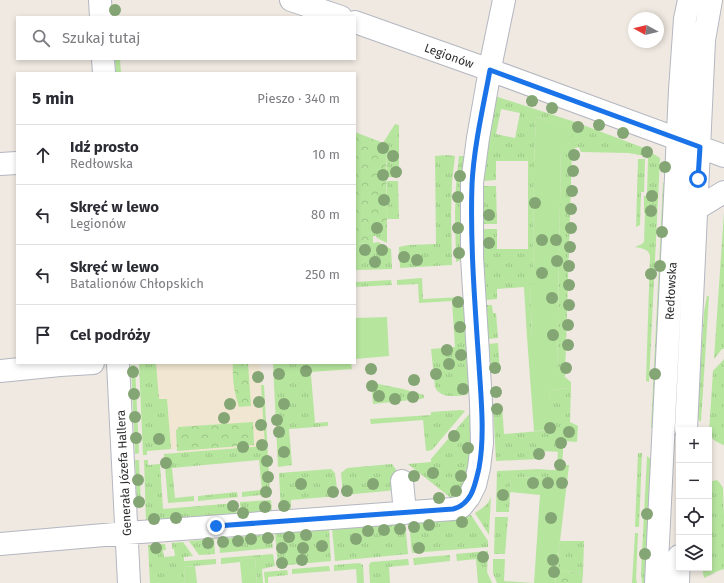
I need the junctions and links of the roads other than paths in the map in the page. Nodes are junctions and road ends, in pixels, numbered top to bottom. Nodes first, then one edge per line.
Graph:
1 (100, 0) edge
2 (504, 0) edge
3 (689, 0) edge
4 (711, 0) edge
5 (296, 7) edge
6 (101, 16) edge
7 (336, 16) edge
8 (356, 22) edge
9 (103, 60) edge
10 (490, 70) junction
11 (104, 72) edge
12 (678, 139) junction
13 (700, 147) junction
14 (724, 156) edge
15 (16, 163) edge
16 (0, 164) edge
17 (724, 192) edge
18 (696, 209) junction
19 (76, 364) edge
20 (118, 364) edge
21 (0, 371) edge
22 (686, 427) edge
23 (402, 481) dead end
24 (405, 513) junction
25 (127, 533) junction
26 (0, 544) edge
27 (678, 571) edge
28 (129, 583) edge
29 (656, 583) edge
30 (678, 583) edge

1 - 6 street
2 - 10 street
3 - 12 street, Redłowska
4 - 13 street, Redłowska
5 - 7 street
8 - 10 street, Legionów
9 - 11 street
10 - 12 street, Legionów
10 - 24 street
12 - 13 street, Legionów
12 - 29 street, Redłowska
13 - 14 street, Legionów
13 - 18 street, Redłowska
15 - 16 street
17 - 18 street
18 - 22 street, Redłowska
19 - 21 street
20 - 25 street, Generała Józefa Hallera
23 - 24 street
24 - 25 street
25 - 26 street
25 - 28 street, Generała Józefa Hallera
27 - 30 street

